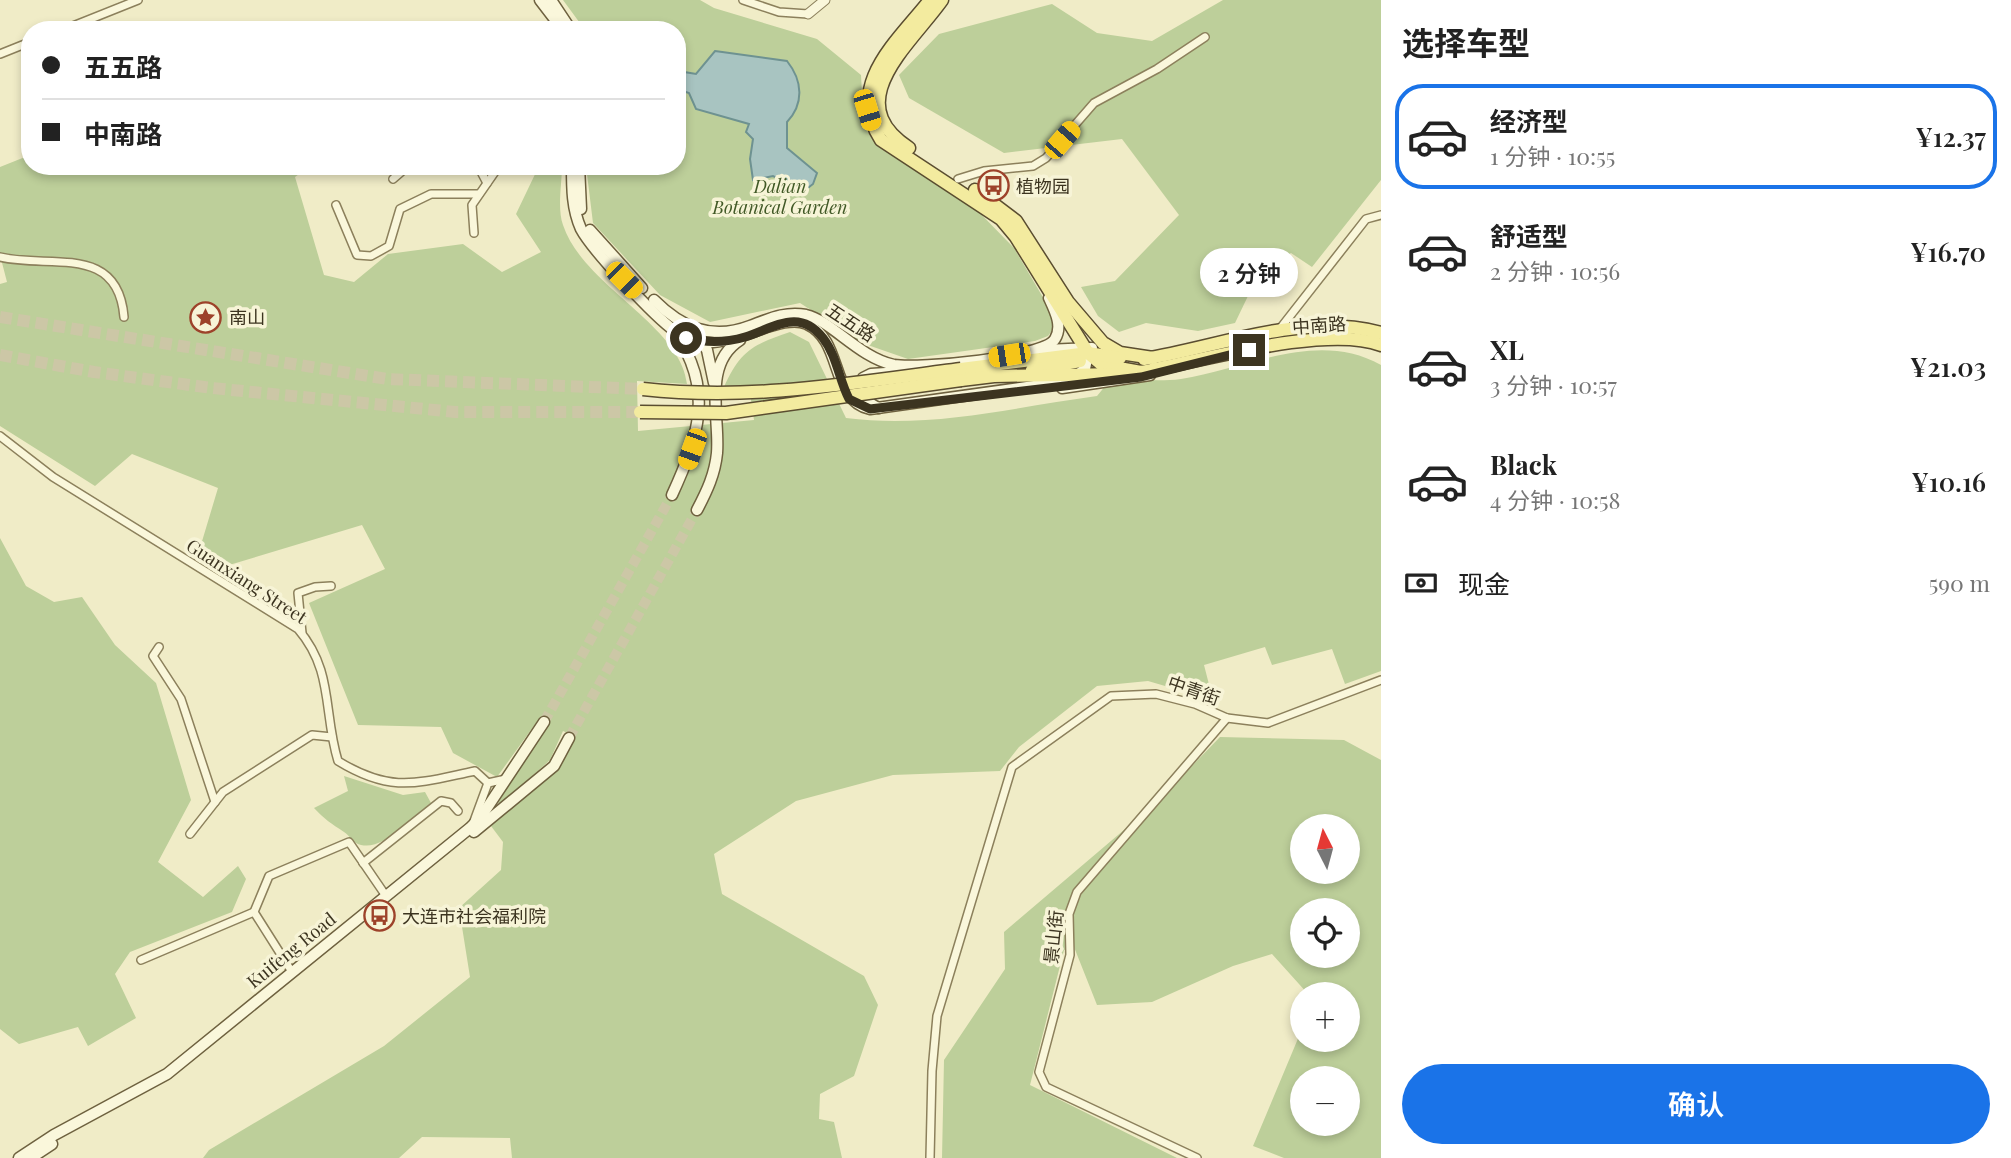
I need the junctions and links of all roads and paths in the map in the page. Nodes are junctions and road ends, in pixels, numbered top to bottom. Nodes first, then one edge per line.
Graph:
1 (138, 0) edge
2 (540, 0) edge
3 (551, 0) edge
4 (744, 0) edge
5 (825, 0) edge
6 (930, 0) edge
7 (942, 0) edge
8 (129, 2) edge
9 (766, 4) edge
10 (808, 14) joint
11 (84, 21) edge
12 (556, 21) edge
13 (565, 21) edge
14 (1205, 37) dead end
15 (21, 46) edge
16 (0, 54) edge
17 (398, 175) edge
18 (483, 175) edge
19 (493, 175) edge
20 (573, 175) edge
21 (579, 175) edge
22 (393, 179) dead end
23 (958, 179) junction
24 (487, 183) junction
25 (479, 194) junction
26 (336, 205) dead end
27 (1381, 215) edge
28 (474, 233) dead end
29 (0, 257) edge
30 (1043, 285) junction
31 (1068, 302) junction
32 (124, 317) dead end
33 (688, 327) junction
34 (673, 330) junction
35 (728, 331) junction
36 (1279, 331) junction
37 (1381, 333) edge
38 (746, 337) junction
39 (708, 345) junction
40 (1381, 345) edge
41 (1086, 349) junction
42 (1031, 351) junction
43 (1153, 358) junction
44 (942, 365) junction
45 (1179, 365) junction
46 (706, 372) junction
47 (1141, 372) junction
48 (961, 375) junction
49 (1080, 375) junction
50 (994, 376) junction
51 (699, 385) junction
52 (714, 386) junction
53 (643, 389) tunnel mouth
54 (951, 399) junction
55 (880, 408) junction
56 (640, 412) tunnel mouth
57 (0, 436) edge
58 (672, 495) tunnel mouth
59 (697, 510) tunnel mouth
60 (331, 586) dead end
61 (302, 634) junction
62 (159, 647) dead end
63 (1381, 680) edge
64 (1227, 718) junction
65 (544, 722) tunnel mouth
66 (332, 737) junction
67 (569, 738) tunnel mouth
68 (506, 779) junction
69 (488, 783) junction
70 (215, 802) junction
71 (458, 811) dead end
72 (472, 825) junction
73 (190, 834) dead end
74 (363, 863) junction
75 (386, 896) junction
76 (254, 912) junction
77 (141, 960) dead end
78 (292, 972) junction
79 (19, 1158) edge
80 (31, 1158) edge
81 (930, 1158) edge
82 (1197, 1158) edge

1 - 8 street
2 - 12 main road
3 - 13 main road
4 - 9 street
5 - 10 street
6 - 30 main road
7 - 23 main road
8 - 11 street
9 - 10 street
14 - 23 street
15 - 16 street
17 - 22 street
18 - 24 street
19 - 24 street
20 - 34 main road
21 - 33 main road, 五五路
23 - 31 main road
24 - 25 street
25 - 26 street
25 - 28 street
27 - 36 street
29 - 32 street
30 - 41 main road
30 - 42 main road, 五五路
31 - 41 main road
31 - 43 main road
33 - 35 main road, 五五路
33 - 39 main road
34 - 39 main road
34 - 51 main road
35 - 39 main road
35 - 44 main road, 五五路
36 - 37 main road
36 - 43 main road
38 - 39 main road, 五五路
38 - 52 main road
38 - 55 main road, 五五路
39 - 46 main road
40 - 45 main road, 中南路
41 - 42 main road
41 - 43 main road
41 - 47 main road, 中南路
41 - 48 main road
41 - 49 main road
41 - 50 main road
42 - 44 main road, 五五路
44 - 55 main road
45 - 47 main road, 中南路
45 - 54 main road
46 - 51 main road
46 - 52 main road
47 - 49 main road, 五五路
48 - 50 main road, 五五路
48 - 53 main road, bridge
48 - 56 main road, bridge
49 - 50 main road, 五五路
49 - 54 main road, 五五路
51 - 58 main road
52 - 59 main road
54 - 55 main road, 五五路
57 - 61 street, Guanxiang Street
60 - 61 street
61 - 66 street, Guanxiang Street
62 - 70 street
63 - 64 street, 中青街
64 - 81 street, 中青街
64 - 82 street, 景山街
65 - 68 main road, Kuifeng Road
66 - 69 street, Guanxiang Street
66 - 70 street
67 - 80 main road, Kuifeng Road
68 - 69 street
68 - 72 main road, Kuifeng Road
69 - 72 street
70 - 73 street
71 - 74 street
72 - 75 main road, Kuifeng Road
74 - 75 street
74 - 76 street
75 - 78 main road, Kuifeng Road
76 - 77 street
76 - 78 street
78 - 79 main road, Kuifeng Road

